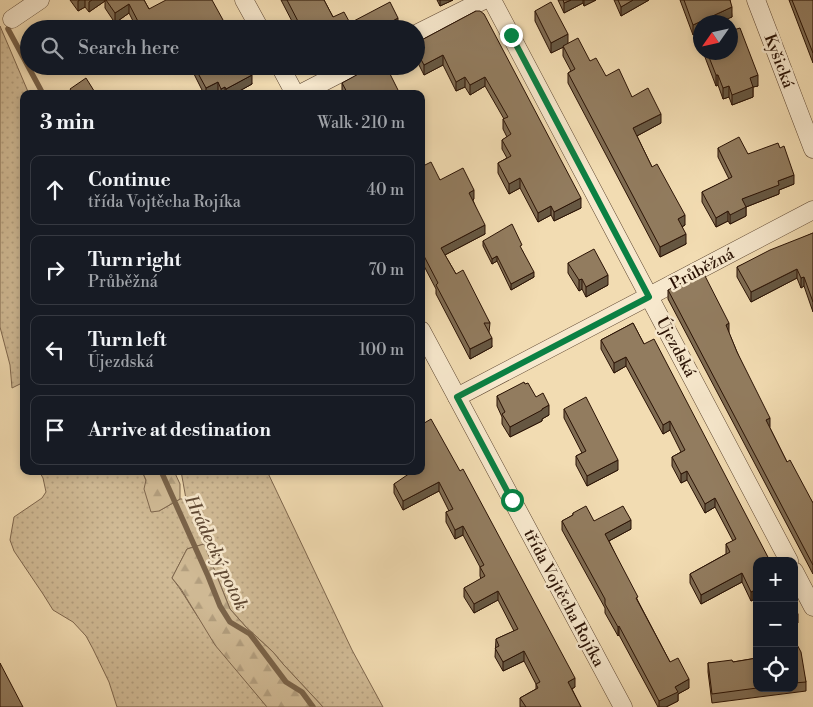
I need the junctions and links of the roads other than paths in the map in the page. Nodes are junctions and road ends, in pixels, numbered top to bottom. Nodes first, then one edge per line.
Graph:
1 (40, 0) edge
2 (244, 0) edge
3 (484, 0) edge
4 (492, 0) edge
5 (756, 0) edge
6 (12, 19) dead end
7 (255, 20) edge
8 (425, 30) edge
9 (285, 75) edge
10 (337, 75) edge
11 (293, 90) edge
12 (308, 90) edge
13 (813, 150) edge
14 (813, 210) edge
15 (649, 297) junction
16 (425, 337) edge
17 (457, 397) junction
18 (787, 557) edge
19 (798, 579) edge
20 (813, 607) edge
21 (622, 707) edge

1 - 6 street
2 - 7 street
3 - 8 street
4 - 15 street, Újezdská
5 - 13 street, Kyšická
9 - 11 street
10 - 12 street
14 - 15 street, Průběžná
15 - 17 street, Průběžná
15 - 18 street, Újezdská
16 - 17 street, třída Vojtěcha Rojíka
17 - 21 street, třída Vojtěcha Rojíka
19 - 20 street

